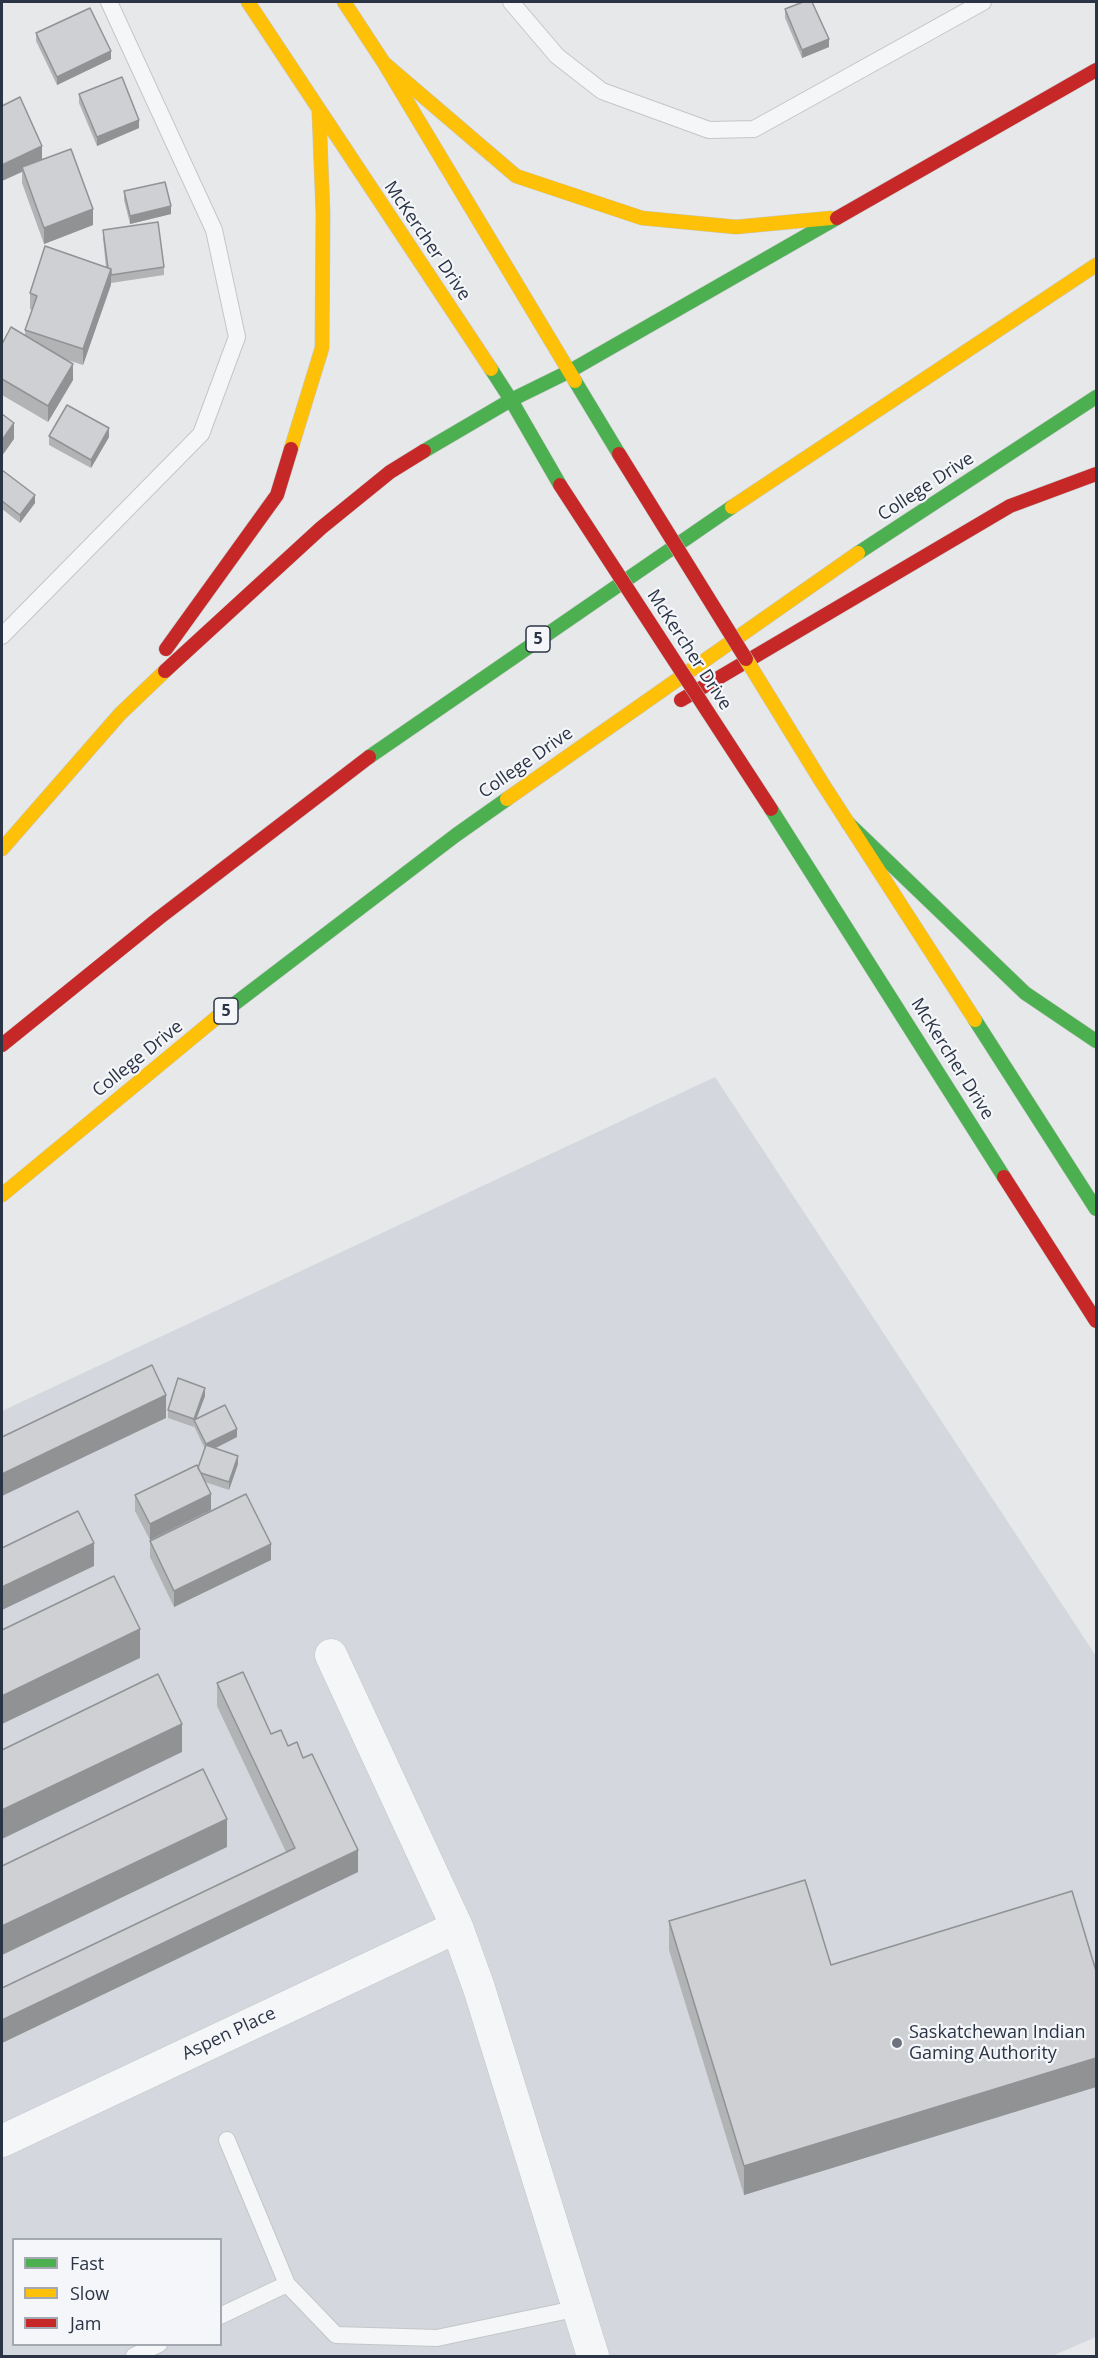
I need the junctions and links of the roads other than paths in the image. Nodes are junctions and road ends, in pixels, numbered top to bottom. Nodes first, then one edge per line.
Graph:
1 (109, 2) edge
2 (248, 2) edge
3 (344, 2) edge
4 (511, 2) edge
5 (983, 2) edge
6 (384, 63) junction
7 (1096, 70) edge
8 (319, 112) junction
9 (841, 217) junction
10 (1096, 265) edge
11 (570, 371) junction
12 (1096, 397) edge
13 (511, 400) junction
14 (1096, 474) edge
15 (2, 636) edge
16 (667, 709) dead end
17 (120, 714) junction
18 (627, 733) dead end
19 (848, 823) junction
20 (456, 835) junction
21 (2, 849) edge
22 (1096, 1041) edge
23 (2, 1045) edge
24 (2, 1195) edge
25 (1096, 1209) edge
26 (1096, 1321) edge
27 (331, 1655) dead end
28 (457, 1927) junction
29 (226, 2140) dead end
30 (2, 2141) edge
31 (287, 2284) junction
32 (579, 2308) junction
33 (222, 2315) edge
34 (155, 2346) edge
35 (134, 2356) edge
36 (593, 2356) edge

1 - 15 lane
2 - 8 main road, McKercher Drive
3 - 6 main road
4 - 5 lane
6 - 9 main road
6 - 11 main road
7 - 9 main road
8 - 13 main road, McKercher Drive
8 - 17 main road
9 - 11 main road
10 - 23 main road, 5
11 - 13 main road
11 - 19 main road, bridge
12 - 20 main road, College Drive / 5
13 - 17 main road
13 - 26 main road, McKercher Drive, bridge
14 - 16 main road
17 - 21 main road
18 - 20 main road
19 - 22 main road
19 - 25 main road
20 - 24 main road, College Drive / 5
27 - 28 street
28 - 30 street, Aspen Place
28 - 32 street
29 - 31 lane
31 - 32 lane
31 - 33 lane
32 - 36 street
34 - 35 lane

